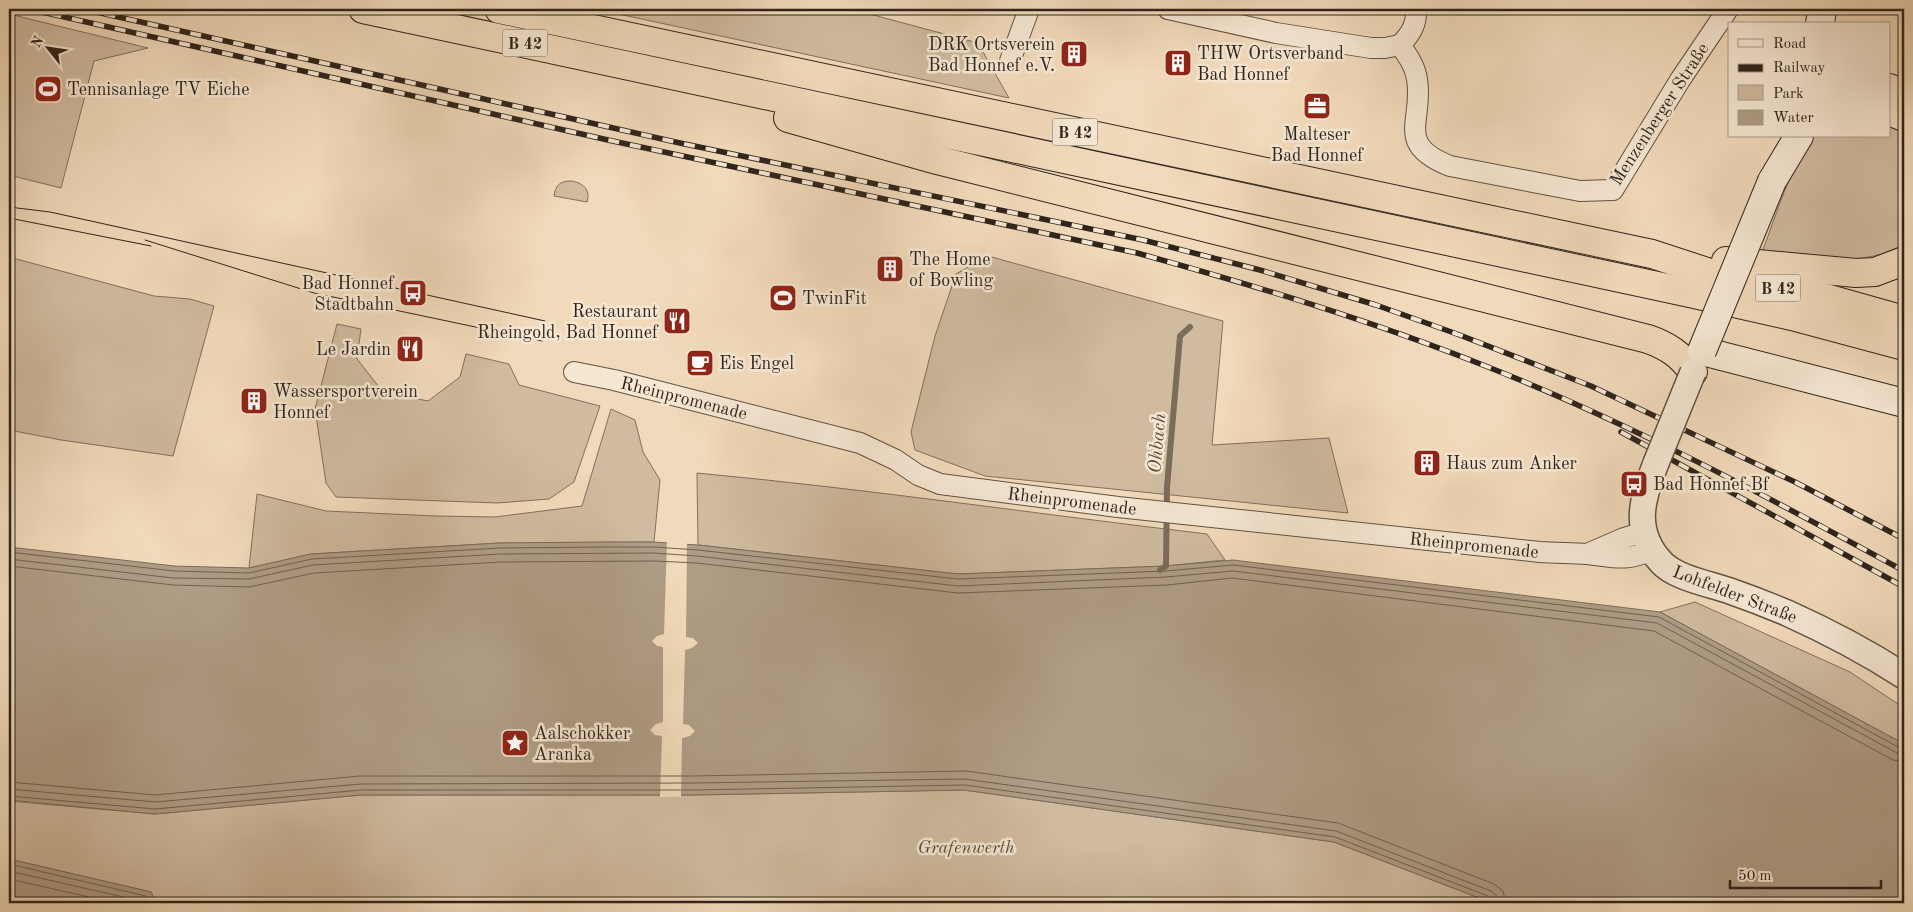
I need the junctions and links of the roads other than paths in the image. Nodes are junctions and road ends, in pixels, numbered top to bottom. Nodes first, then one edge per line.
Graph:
1 (364, 9) edge
2 (499, 9) edge
3 (1029, 9) edge
4 (1168, 9) edge
5 (1416, 9) edge
6 (1728, 9) edge
7 (1822, 9) edge
8 (1820, 22) edge
9 (1400, 45) junction
10 (1010, 61) dead end
11 (680, 77) junction
12 (1890, 88) edge
13 (1904, 94) edge
14 (1890, 111) edge
15 (1904, 117) edge
16 (1784, 138) edge
17 (1798, 138) edge
18 (1772, 181) junction
19 (1652, 254) junction
20 (1904, 261) edge
21 (1904, 320) edge
22 (1904, 346) edge
23 (1698, 362) junction
24 (574, 372) dead end
25 (1904, 403) edge
26 (1648, 541) junction
27 (1904, 676) edge

1 - 11 highway, B 42
2 - 19 highway, B 42
3 - 10 street
4 - 9 street
5 - 9 street
6 - 9 street, Menzenberger Straße
7 - 8 main road
11 - 22 highway, B 42
11 - 23 highway
12 - 13 highway
14 - 15 highway
16 - 18 main road
17 - 18 main road
18 - 23 main road, bridge
19 - 20 highway
19 - 21 highway, B 42
23 - 25 main road
23 - 26 street, bridge
24 - 26 street, Rheinpromenade
26 - 27 street, Lohfelder Straße

